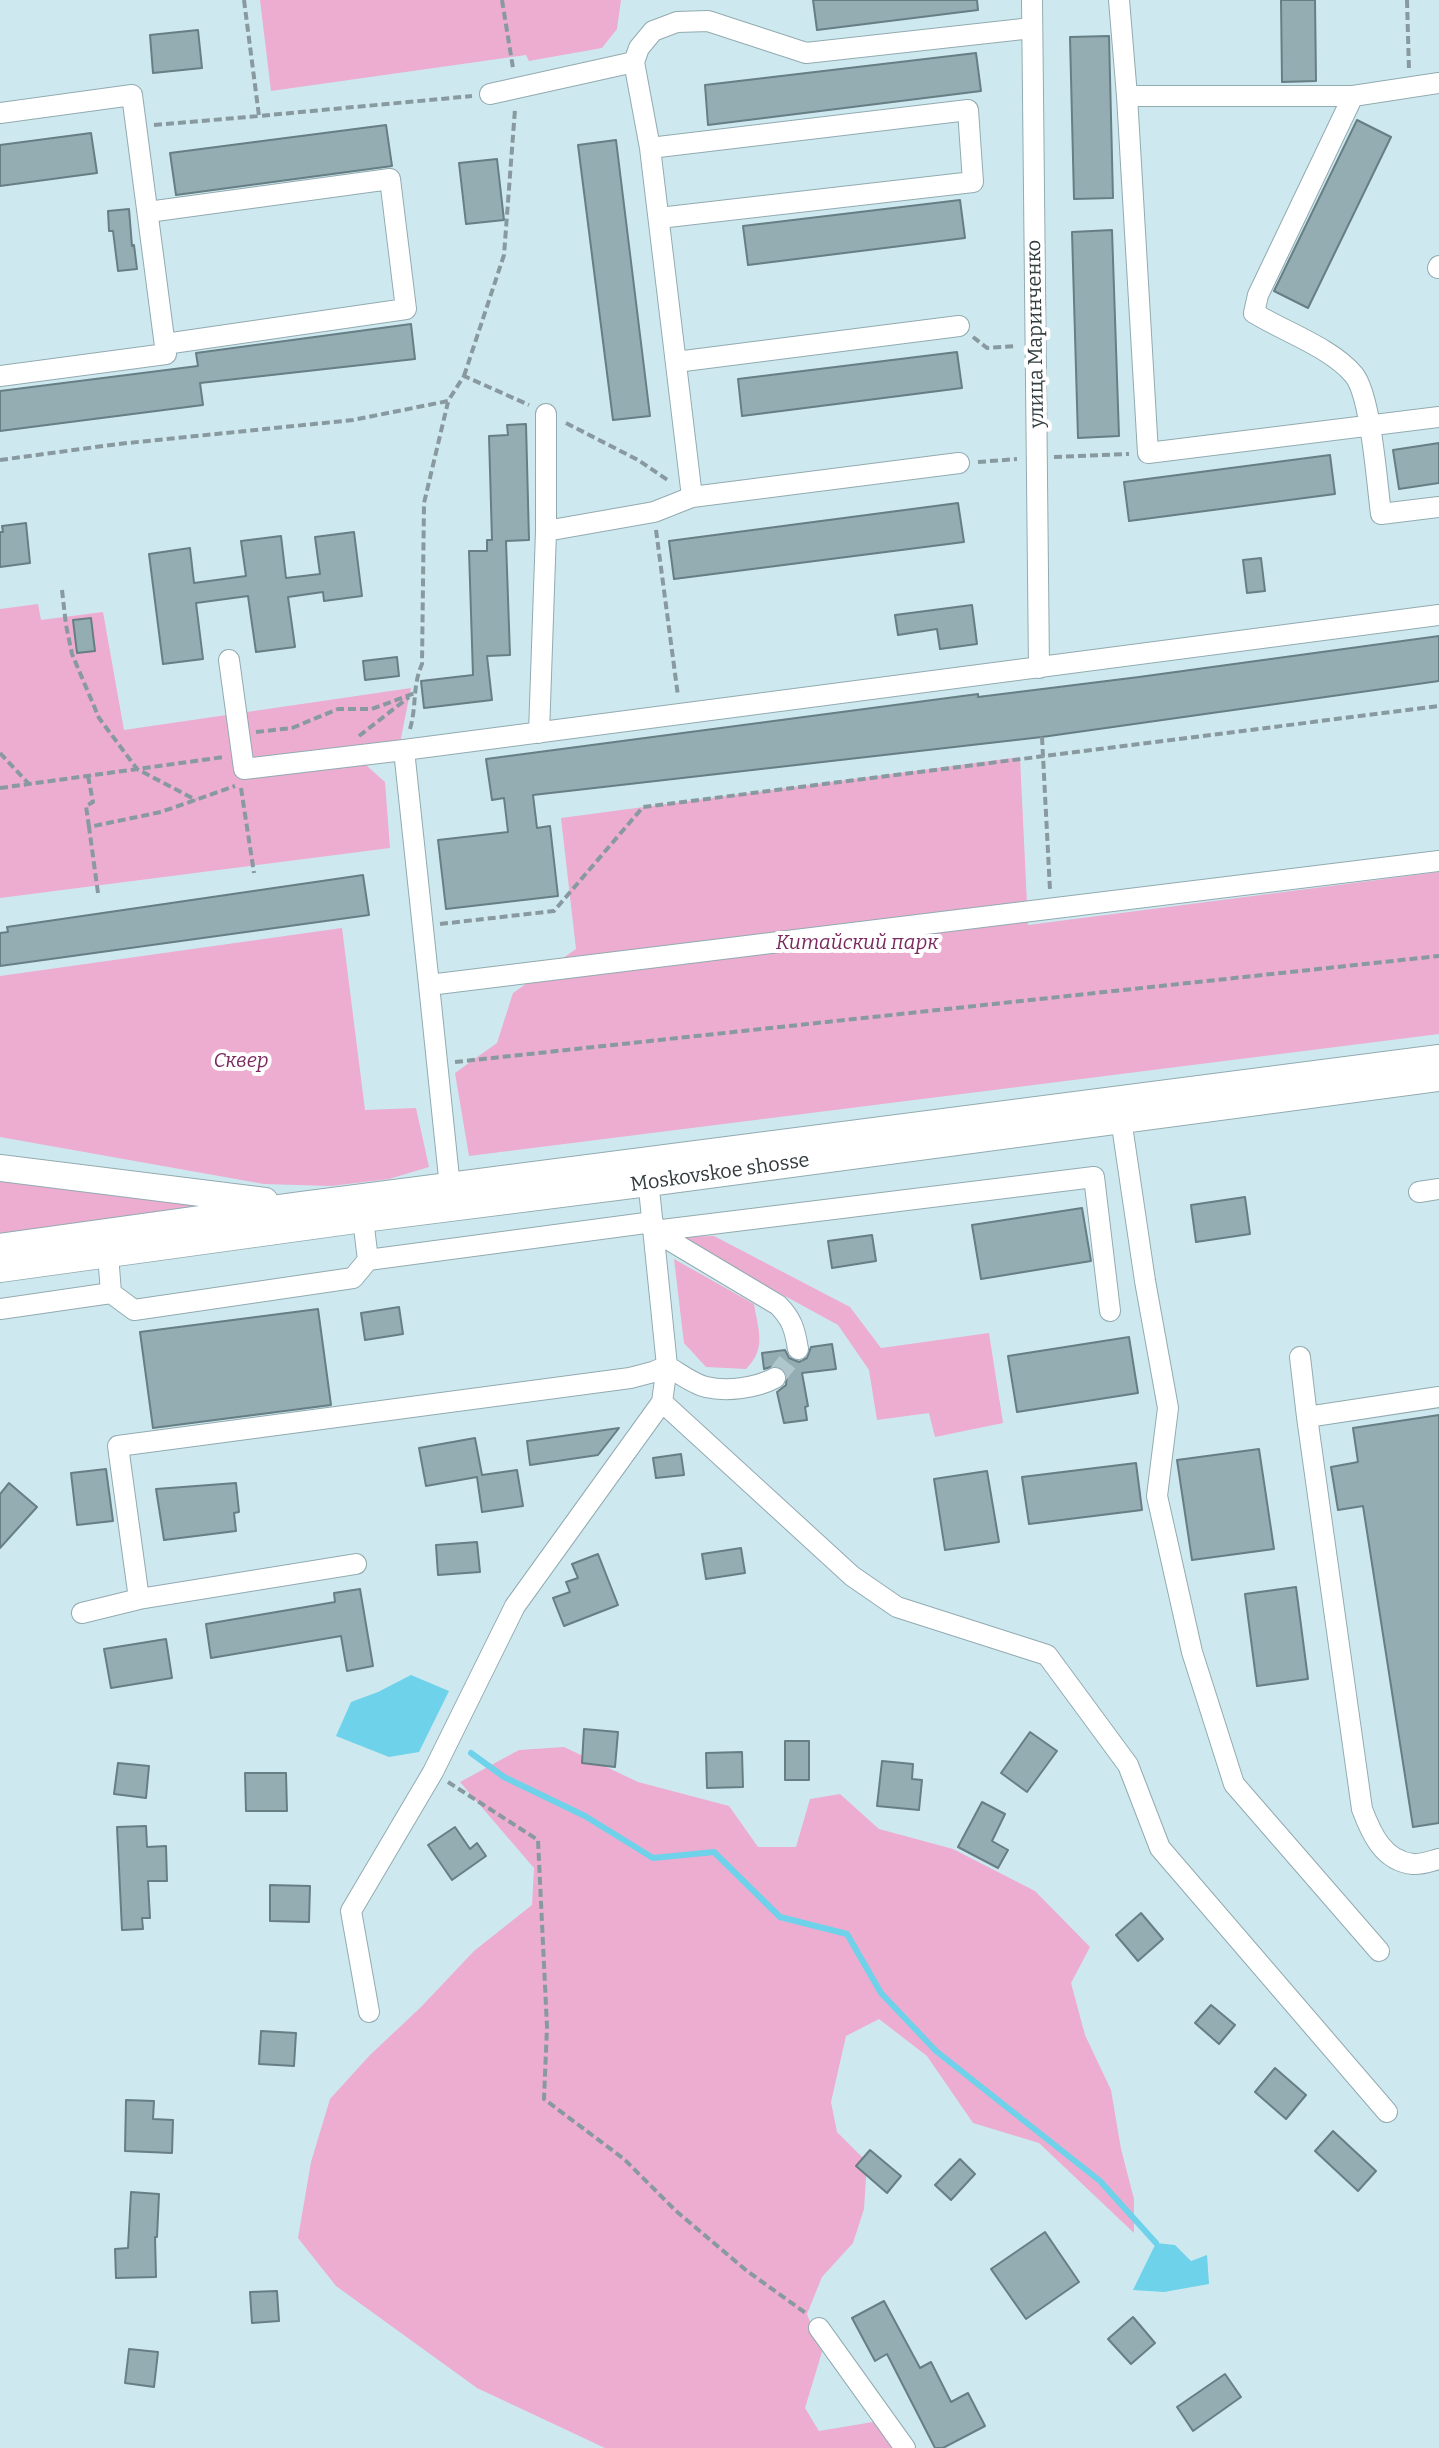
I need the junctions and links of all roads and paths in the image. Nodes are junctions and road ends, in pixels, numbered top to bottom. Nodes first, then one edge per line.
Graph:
1 (244, 0) edge
2 (502, 0) edge
3 (1032, 0) edge
4 (1119, 0) edge
5 (1407, 0) edge
6 (1032, 28) junction
7 (634, 62) junction
8 (1439, 83) edge
9 (1410, 88) junction
10 (516, 89) junction
11 (490, 94) joint
12 (1127, 96) junction
13 (1353, 96) junction
14 (0, 113) edge
15 (259, 116) junction
16 (137, 127) junction
17 (650, 148) junction
18 (148, 212) junction
19 (659, 218) junction
20 (959, 326) dead end
21 (165, 344) junction
22 (1012, 346) dead end
23 (995, 348) dead end
24 (676, 362) junction
25 (0, 376) edge
26 (464, 376) junction
27 (448, 401) junction
28 (546, 414) junction
29 (1439, 417) edge
30 (1369, 426) junction
31 (0, 460) edge
32 (959, 463) dead end
33 (692, 497) junction
34 (1439, 507) edge
35 (654, 512) junction
36 (546, 531) junction
37 (62, 590) dead end
38 (1439, 615) edge
39 (229, 660) dead end
40 (1039, 668) junction
41 (415, 693) junction
42 (1439, 706) edge
43 (681, 713) junction
44 (539, 733) junction
45 (1042, 737) dead end
46 (241, 744) junction
47 (404, 750) junction
48 (0, 753) edge
49 (1042, 756) junction
50 (330, 759) junction
51 (137, 769) junction
52 (88, 776) junction
53 (29, 784) junction
54 (0, 788) edge
55 (196, 800) junction
56 (89, 827) junction
57 (1439, 861) edge
58 (254, 873) dead end
59 (98, 893) dead end
60 (1051, 909) junction
61 (422, 926) junction
62 (1439, 956) edge
63 (429, 985) junction
64 (1439, 1058) edge
65 (437, 1064) junction
66 (1439, 1078) edge
67 (1121, 1119) junction
68 (0, 1168) edge
69 (647, 1172) junction
70 (451, 1197) junction
71 (300, 1205) junction
72 (363, 1219) junction
73 (654, 1226) junction
74 (0, 1247) edge
75 (108, 1254) junction
76 (368, 1260) junction
77 (0, 1269) edge
78 (111, 1293) junction
79 (0, 1309) edge
80 (1110, 1311) dead end
81 (798, 1349) dead end
82 (1300, 1357) dead end
83 (667, 1366) junction
84 (775, 1378) tunnel mouth
85 (1439, 1397) edge
86 (662, 1402) junction
87 (1307, 1417) junction
88 (356, 1564) dead end
89 (139, 1599) junction
90 (82, 1613) dead end
91 (433, 1772) junction
92 (1439, 1859) edge
93 (1379, 1951) dead end
94 (369, 2012) dead end
95 (1387, 2112) dead end
96 (819, 2328) joint
97 (905, 2448) edge

1 - 15 path
2 - 10 path
3 - 6 street, улица Маринченко
4 - 12 street
5 - 9 path
6 - 7 street
6 - 40 street, улица Маринченко
7 - 10 street
7 - 17 street
8 - 9 street
9 - 13 street
10 - 11 street
10 - 26 path
11 - 15 path
12 - 13 street
12 - 30 street
13 - 30 street
14 - 16 street
15 - 16 path
16 - 18 street
17 - 19 street
17 - 19 street
18 - 21 street
18 - 21 street
19 - 24 street
20 - 24 street
21 - 25 street
22 - 23 path
24 - 33 street
26 - 27 path
26 - 28 path
27 - 31 path
27 - 41 path
28 - 33 path
28 - 36 street
29 - 30 street
30 - 34 street
32 - 33 street
33 - 35 street
35 - 36 street
35 - 43 path
36 - 44 street
37 - 51 path
38 - 40 street
39 - 46 street
40 - 43 street
41 - 46 path
41 - 47 path
41 - 50 path
42 - 49 path
43 - 44 street
44 - 47 street
45 - 49 path
46 - 50 street
46 - 51 path
47 - 50 street
47 - 61 street
48 - 53 path
49 - 60 path
49 - 61 path
51 - 52 path
51 - 55 path
52 - 53 path
52 - 56 path
53 - 54 path
55 - 56 path
55 - 58 path
56 - 59 path
57 - 60 street
60 - 63 street
61 - 63 street
62 - 65 path
63 - 65 street
64 - 69 main road, Moskovskoe shosse
65 - 70 street
66 - 67 main road, Moskovskoe shosse
67 - 69 main road, Moskovskoe shosse
67 - 93 street
68 - 71 main road
69 - 70 main road, Moskovskoe shosse
69 - 73 street
70 - 71 main road, Moskovskoe shosse
70 - 72 main road, Moskovskoe shosse
71 - 74 main road, Moskovskoe shosse
72 - 75 main road, Moskovskoe shosse
72 - 76 street
73 - 76 street
73 - 80 street
73 - 81 street
73 - 83 street
75 - 77 main road, Moskovskoe shosse
75 - 78 street
76 - 78 street
78 - 79 street
82 - 87 street
83 - 84 street
83 - 86 street
83 - 89 street
85 - 87 street
86 - 91 street
86 - 95 street
87 - 92 street
88 - 89 street
89 - 90 street
91 - 94 street
91 - 96 path
96 - 97 street

